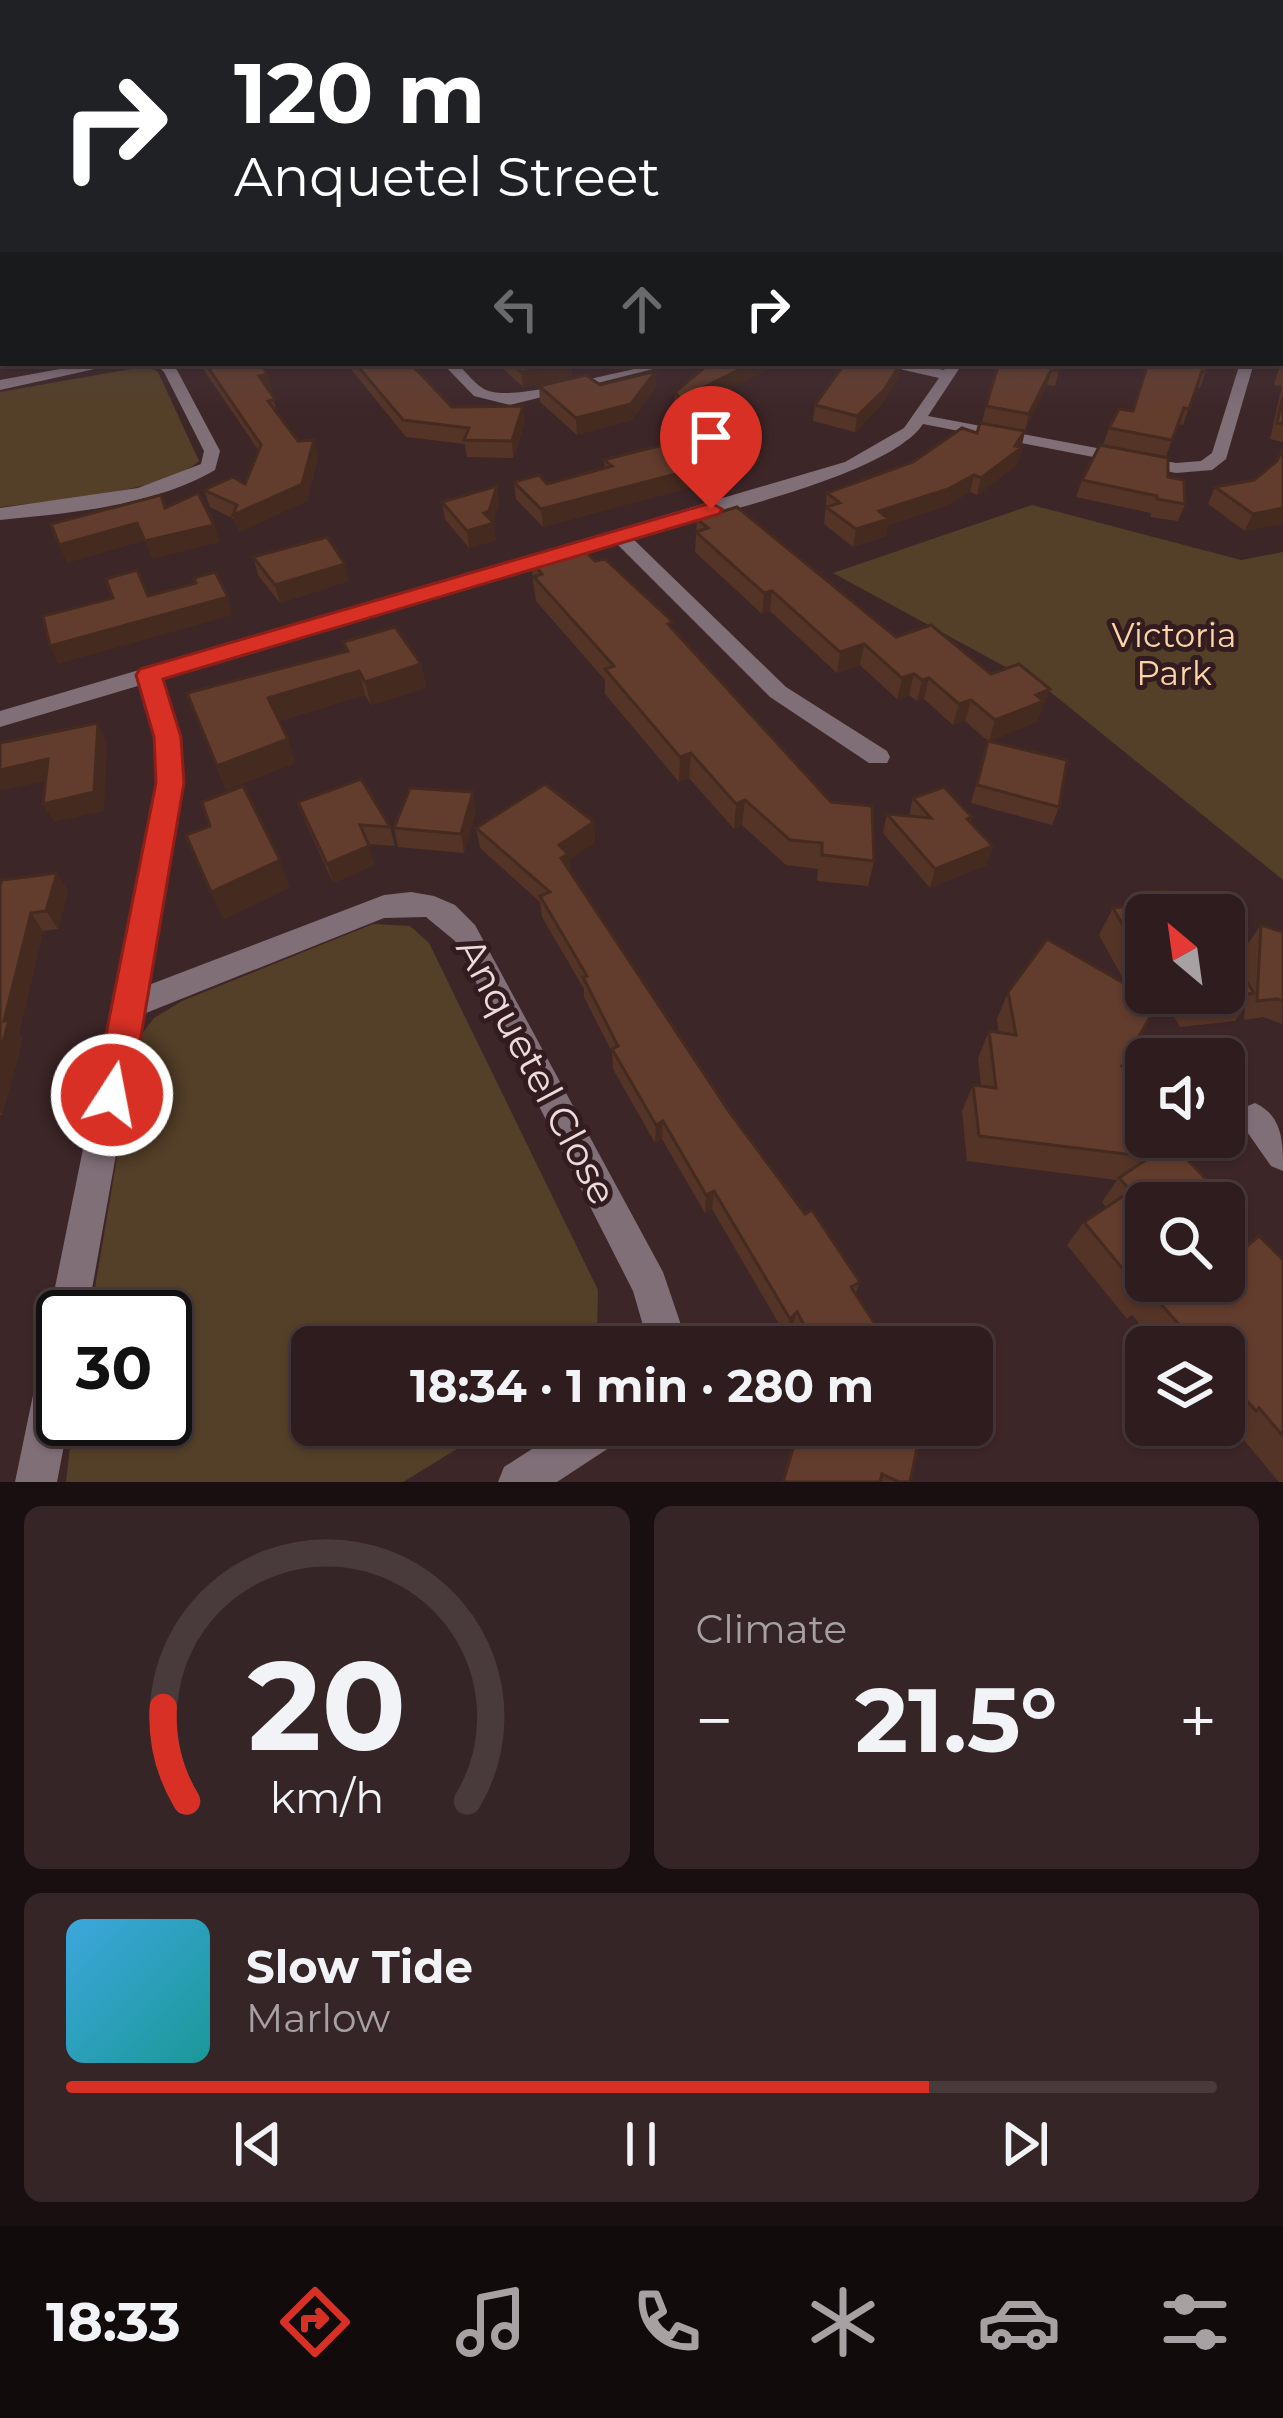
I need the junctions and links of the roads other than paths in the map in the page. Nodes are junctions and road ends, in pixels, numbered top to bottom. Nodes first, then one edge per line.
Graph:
1 (99, 366) edge
2 (165, 366) edge
3 (452, 366) edge
4 (657, 366) edge
5 (953, 366) edge
6 (1246, 366) edge
7 (0, 385) edge
8 (921, 419) junction
9 (0, 514) edge
10 (619, 536) junction
11 (149, 675) junction
12 (0, 719) edge
13 (878, 757) dead end
14 (130, 1006) junction
15 (1255, 1119) dead end
16 (1283, 1154) edge
17 (73, 1290) edge
18 (662, 1326) edge
19 (43, 1446) edge
20 (574, 1446) edge
21 (36, 1482) edge
22 (519, 1482) edge

1 - 7 street
2 - 9 street
3 - 4 street
5 - 8 street
6 - 8 street
8 - 10 street
10 - 11 street
10 - 13 street
11 - 12 street
11 - 14 street
14 - 17 street
14 - 18 street, Anquetel Close
15 - 16 street
19 - 21 street
20 - 22 street

